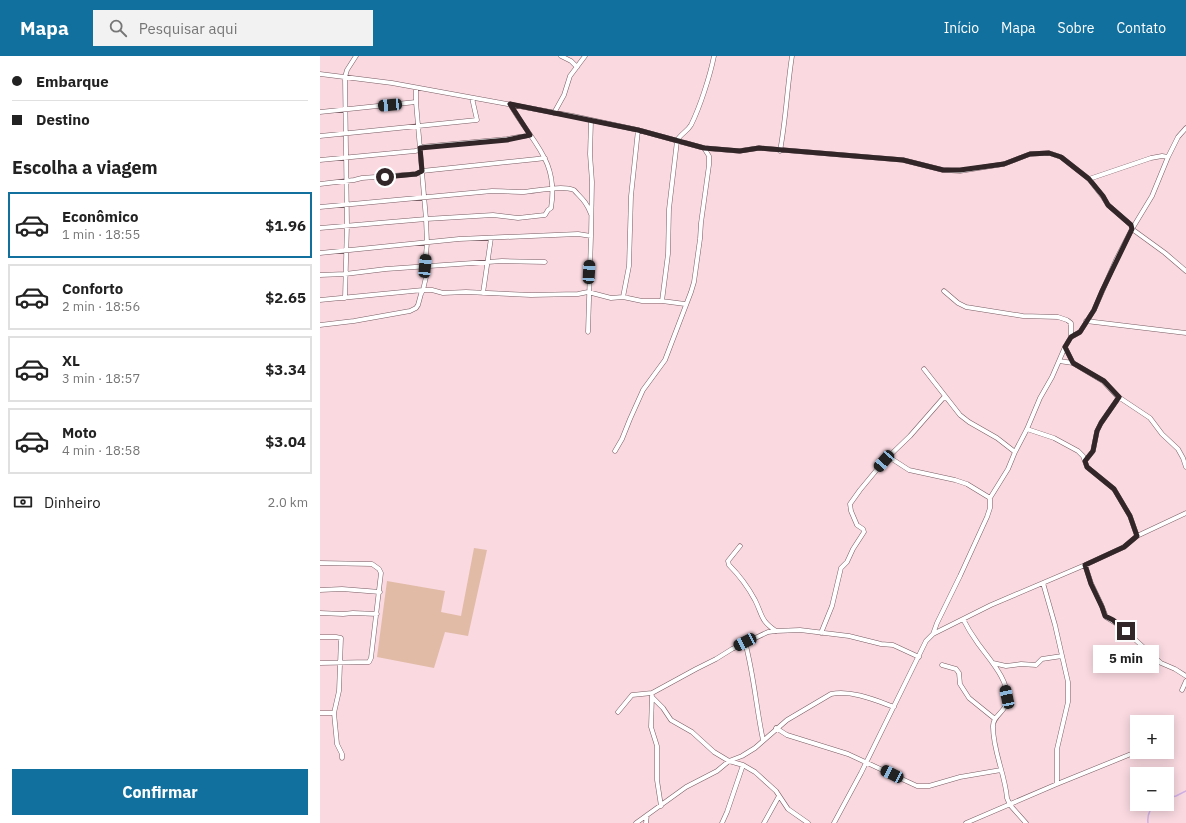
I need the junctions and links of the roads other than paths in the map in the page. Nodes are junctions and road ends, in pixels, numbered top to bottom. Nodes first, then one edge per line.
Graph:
1 (356, 56) edge
2 (561, 56) edge
3 (585, 56) edge
4 (714, 56) edge
5 (792, 56) edge
6 (577, 67) junction
7 (320, 74) edge
8 (345, 77) junction
9 (416, 88) junction
10 (472, 98) junction
11 (416, 102) junction
12 (510, 104) junction
13 (345, 110) junction
14 (320, 112) edge
15 (554, 113) junction
16 (591, 120) junction
17 (418, 126) junction
18 (1186, 128) edge
19 (638, 130) junction
20 (346, 134) junction
21 (530, 135) junction
22 (320, 136) edge
23 (677, 141) junction
24 (420, 148) junction
25 (704, 148) junction
26 (780, 151) junction
27 (1168, 157) junction
28 (346, 158) junction
29 (545, 158) junction
30 (320, 160) edge
31 (422, 171) junction
32 (1089, 179) junction
33 (347, 181) junction
34 (320, 184) edge
35 (553, 189) junction
36 (424, 197) junction
37 (347, 205) junction
38 (320, 207) edge
39 (591, 214) junction
40 (426, 219) junction
41 (347, 225) junction
42 (320, 228) edge
43 (1132, 229) junction
44 (591, 236) junction
45 (491, 238) junction
46 (427, 243) junction
47 (346, 250) junction
48 (320, 253) edge
49 (488, 262) junction
50 (545, 262) dead end
51 (425, 266) junction
52 (1186, 271) edge
53 (345, 274) junction
54 (320, 275) edge
55 (423, 290) junction
56 (944, 291) dead end
57 (588, 292) junction
58 (483, 293) junction
59 (345, 298) junction
60 (623, 298) junction
61 (320, 300) edge
62 (662, 301) junction
63 (685, 304) junction
64 (1086, 321) junction
65 (320, 325) edge
66 (588, 332) dead end
67 (1186, 332) edge
68 (1071, 337) junction
69 (1065, 347) junction
70 (1059, 360) junction
71 (1073, 363) junction
72 (924, 369) dead end
73 (945, 396) junction
74 (1119, 397) junction
75 (1027, 429) junction
76 (615, 451) dead end
77 (1015, 452) junction
78 (889, 457) junction
79 (1085, 461) junction
80 (1186, 467) edge
81 (990, 498) junction
82 (1186, 513) edge
83 (1137, 536) junction
84 (740, 546) dead end
85 (320, 563) edge
86 (1085, 565) junction
87 (1043, 584) junction
88 (320, 590) edge
89 (380, 592) junction
90 (320, 613) edge
91 (377, 614) junction
92 (962, 619) junction
93 (776, 631) junction
94 (821, 633) junction
95 (933, 634) junction
96 (320, 637) edge
97 (745, 642) junction
98 (1062, 656) junction
99 (919, 657) junction
100 (320, 663) edge
101 (340, 663) junction
102 (993, 663) junction
103 (942, 665) dead end
104 (1186, 676) edge
105 (1186, 681) edge
106 (1182, 690) dead end
107 (652, 695) junction
108 (894, 707) junction
109 (618, 712) dead end
110 (320, 713) edge
111 (334, 713) junction
112 (995, 719) junction
113 (776, 728) junction
114 (763, 740) junction
115 (1130, 754) edge
116 (342, 758) dead end
117 (729, 761) junction
118 (867, 762) junction
119 (743, 765) junction
120 (1001, 770) junction
121 (1057, 784) junction
122 (779, 796) junction
123 (1010, 805) junction
124 (661, 806) junction
125 (647, 814) junction
126 (636, 823) edge
127 (646, 823) edge
128 (722, 823) edge
129 (764, 823) edge
130 (808, 823) edge
131 (834, 823) edge
132 (966, 823) edge
133 (1026, 823) edge

1 - 8 street
2 - 6 street
3 - 6 street
4 - 23 street
5 - 26 street
6 - 15 street
7 - 8 street
8 - 9 street
8 - 13 street
9 - 10 street
9 - 11 street
10 - 12 street
10 - 17 street
11 - 13 street
11 - 17 street
12 - 15 street
12 - 21 street
13 - 14 street
13 - 20 street
15 - 16 street
16 - 19 street
16 - 39 street
17 - 20 street
17 - 24 street
18 - 27 street
19 - 23 street
19 - 60 street
20 - 22 street
20 - 28 street
21 - 24 street
21 - 29 street
23 - 25 street
23 - 62 street
24 - 28 street
24 - 31 street
25 - 26 street
25 - 63 street
26 - 32 street
27 - 32 street
27 - 43 street
28 - 30 street
28 - 33 street
29 - 31 street
29 - 35 street
31 - 33 street
31 - 36 street
32 - 43 street
33 - 34 street
33 - 37 street
35 - 36 street
35 - 39 street
35 - 40 street
36 - 37 street
36 - 40 street
37 - 38 street
37 - 41 street
39 - 44 street
40 - 41 street
40 - 46 street
41 - 42 street
41 - 47 street
43 - 52 street
43 - 64 street
44 - 45 street
44 - 57 street
45 - 46 street
45 - 49 street
46 - 47 street
46 - 51 street
47 - 48 street
47 - 53 street
49 - 50 street
49 - 51 street
49 - 58 street
51 - 53 street
51 - 55 street
53 - 54 street
53 - 59 street
55 - 58 street
55 - 59 street
55 - 65 street
56 - 68 street
57 - 58 street
57 - 60 street
57 - 66 street
59 - 61 street
60 - 62 street
62 - 63 street
63 - 76 street
64 - 67 street
64 - 68 street
68 - 69 street
69 - 70 street
69 - 71 street
70 - 71 street
70 - 75 street
71 - 74 street
72 - 73 street
73 - 77 street
73 - 78 street
74 - 79 street
74 - 80 street
75 - 77 street
75 - 79 street
77 - 81 street
78 - 81 street
78 - 94 street
79 - 83 street
81 - 95 street
82 - 83 street
83 - 86 street
84 - 93 street
85 - 89 street
86 - 87 street
86 - 104 street
87 - 92 street
87 - 98 street
88 - 89 street
89 - 91 street
90 - 91 street
91 - 101 street
92 - 95 street
92 - 102 street
93 - 94 street
93 - 97 street
94 - 99 street
95 - 99 street
96 - 101 street
97 - 107 street
97 - 114 street
98 - 102 street
98 - 121 street
99 - 108 street
100 - 101 street
101 - 111 street
102 - 112 street
103 - 112 street
105 - 106 street
107 - 109 street
107 - 117 street
107 - 124 street
108 - 113 street
108 - 118 street
110 - 111 street
111 - 116 street
112 - 120 street
113 - 114 street
113 - 118 street
114 - 117 street
115 - 121 street
117 - 119 street
117 - 124 street
118 - 120 street
118 - 131 street
119 - 122 street
119 - 128 street
120 - 123 street
121 - 123 street
122 - 129 street
122 - 130 street
123 - 132 street
123 - 133 street
124 - 125 street
125 - 126 street
125 - 127 street

